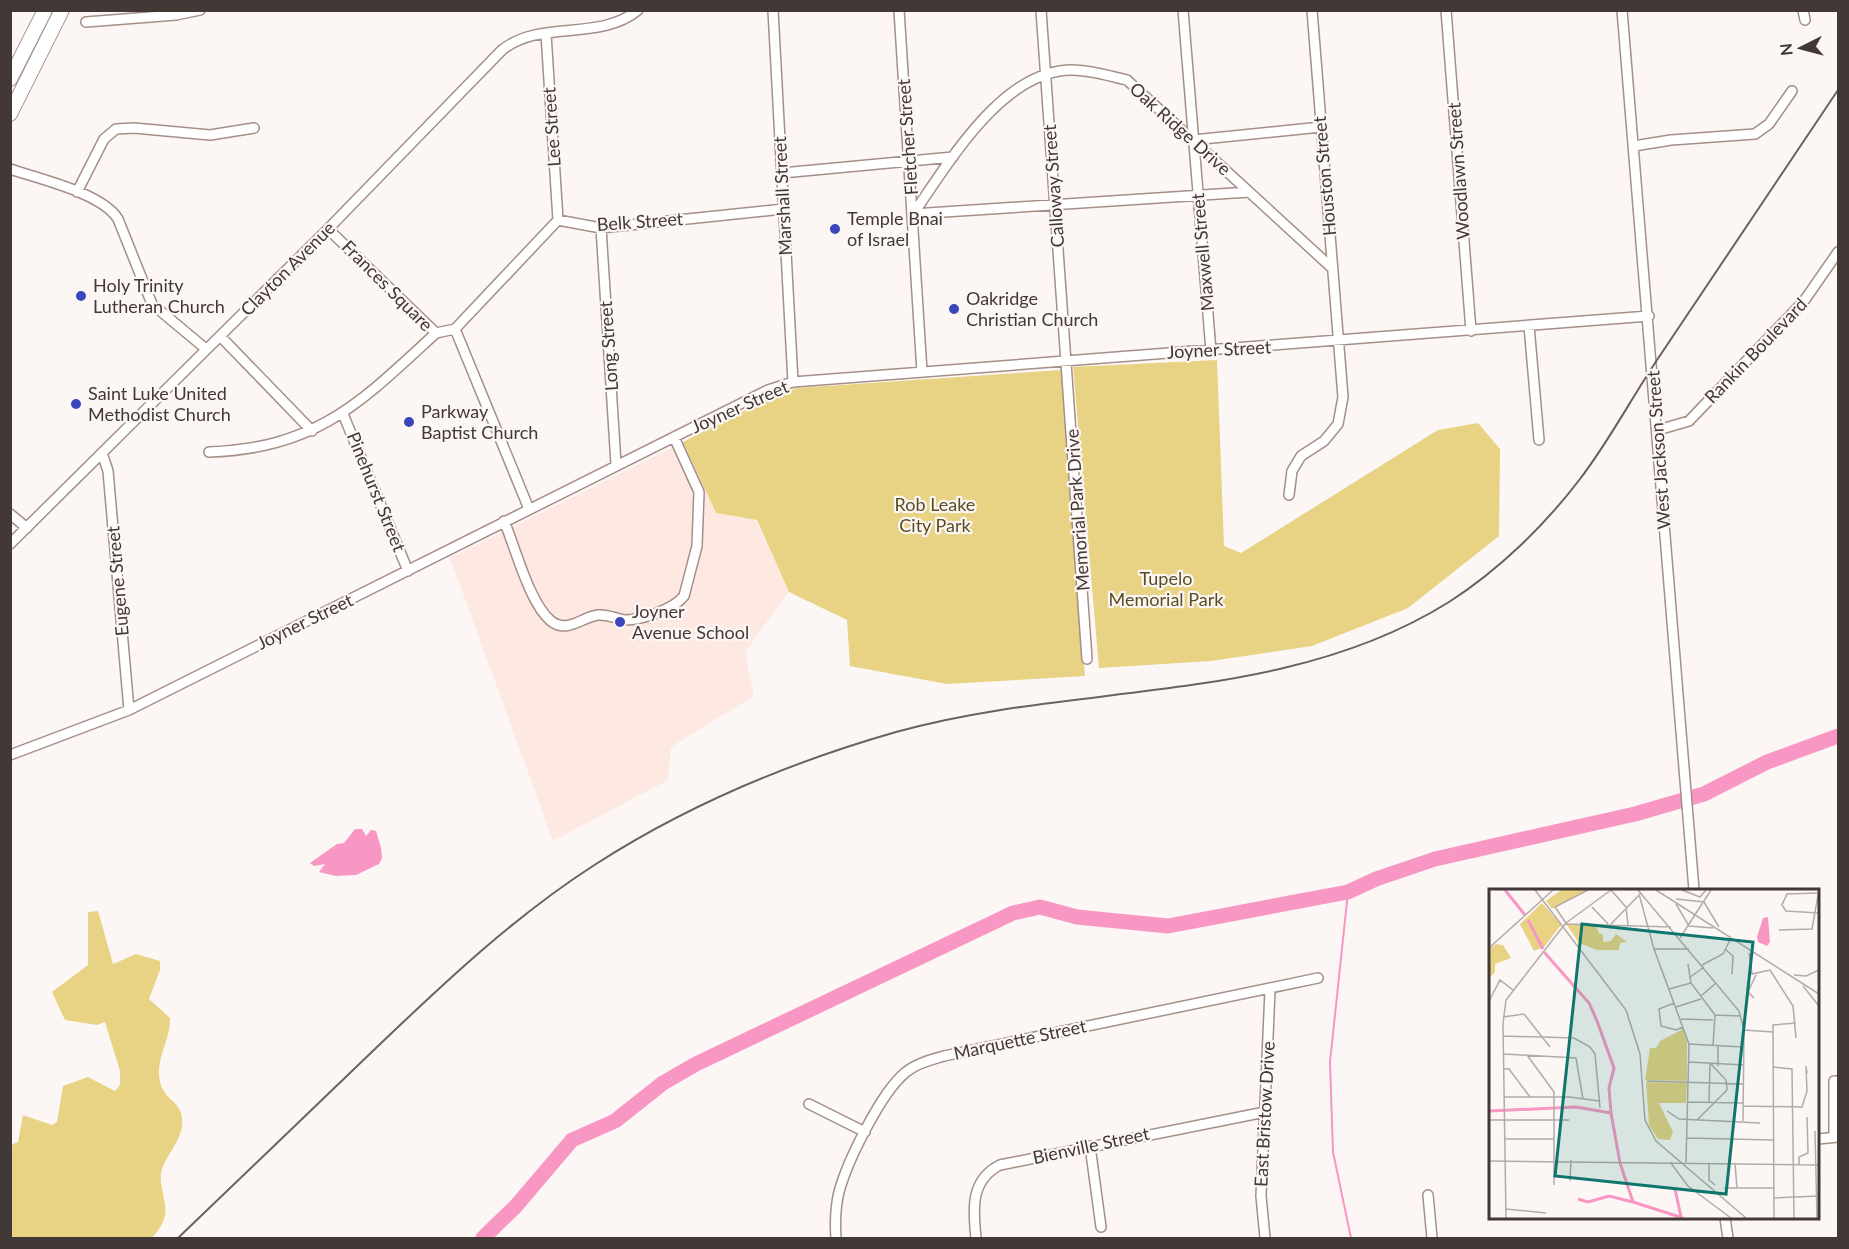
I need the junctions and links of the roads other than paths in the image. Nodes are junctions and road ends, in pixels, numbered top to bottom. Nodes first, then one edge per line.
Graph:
1 (200, 10) edge
2 (638, 10) edge
3 (773, 10) edge
4 (899, 10) edge
5 (1041, 10) edge
6 (1183, 10) edge
7 (1312, 10) edge
8 (1446, 10) edge
9 (1622, 10) edge
10 (44, 11) edge
11 (59, 16) edge
12 (86, 22) dead end
13 (546, 34) junction
14 (1046, 74) junction
15 (10, 79) edge
16 (1792, 91) dead end
17 (10, 114) edge
18 (1321, 127) junction
19 (254, 128) dead end
20 (1193, 140) junction
21 (1634, 146) junction
22 (953, 157) junction
23 (909, 162) junction
24 (10, 169) edge
25 (782, 173) junction
26 (77, 192) junction
27 (1249, 192) junction
28 (1198, 195) junction
29 (1056, 204) junction
30 (783, 208) junction
31 (913, 214) junction
32 (558, 220) junction
33 (601, 228) junction
34 (328, 229) junction
35 (1839, 252) edge
36 (1332, 268) junction
37 (1649, 316) junction
38 (1529, 326) junction
39 (455, 329) junction
40 (1472, 331) junction
41 (436, 333) junction
42 (221, 337) junction
43 (1337, 342) junction
44 (206, 349) junction
45 (1211, 351) junction
46 (1068, 361) junction
47 (922, 372) junction
48 (793, 382) junction
49 (344, 414) junction
50 (1658, 430) junction
51 (312, 431) junction
52 (674, 437) junction
53 (1539, 440) dead end
54 (209, 452) dead end
55 (102, 453) junction
56 (616, 464) junction
57 (1289, 495) dead end
58 (529, 509) junction
59 (10, 514) edge
60 (504, 521) junction
61 (27, 528) junction
62 (10, 544) edge
63 (408, 571) junction
64 (1087, 659) dead end
65 (129, 710) junction
66 (10, 755) edge
67 (1694, 889) edge
68 (1318, 978) dead end
69 (1270, 990) junction
70 (1839, 1081) edge
71 (809, 1104) dead end
72 (1265, 1112) junction
73 (866, 1132) junction
74 (1836, 1137) edge
75 (1819, 1139) edge
76 (1090, 1146) junction
77 (1428, 1195) dead end
78 (1725, 1219) edge
79 (1101, 1227) dead end
80 (836, 1239) edge
81 (976, 1239) edge
82 (1265, 1239) edge
83 (1432, 1239) edge
84 (1728, 1239) edge

1 - 12 street
2 - 13 street, Clayton Avenue
3 - 25 street, Marshall Street
4 - 23 street, Fletcher Street
5 - 14 street, Calloway Street
6 - 20 street, Maxwell Street
7 - 18 street, Houston Street
8 - 40 street, Woodlawn Street
9 - 21 street, West Jackson Street
10 - 11 highway
10 - 15 highway
11 - 17 highway
13 - 32 street, Lee Street
13 - 34 street, Clayton Avenue
14 - 20 street, Oak Ridge Drive
14 - 22 street, Oak Ridge Drive
14 - 29 street, Calloway Street
16 - 21 street
18 - 20 street
18 - 36 street, Houston Street
19 - 26 street
20 - 27 street, Oak Ridge Drive
20 - 28 street, Maxwell Street
21 - 37 street, West Jackson Street
22 - 23 street
22 - 31 street, Oak Ridge Drive
23 - 25 street
23 - 31 street, Fletcher Street
24 - 26 street
25 - 30 street, Marshall Street
26 - 44 street
27 - 28 street
27 - 36 street, Oak Ridge Drive
28 - 29 street
28 - 45 street, Maxwell Street
29 - 31 street
29 - 46 street, Calloway Street
30 - 33 street, Belk Street
30 - 48 street, Marshall Street
31 - 47 street, Fletcher Street
32 - 33 street, Belk Street
32 - 39 street
33 - 56 street, Long Street
34 - 41 street, Frances Square
34 - 42 street, Clayton Avenue
35 - 50 street, Rankin Boulevard
36 - 43 street, Houston Street
37 - 38 street, Joyner Street
37 - 50 street, West Jackson Street
38 - 40 street, Joyner Street
38 - 53 street
39 - 41 street
39 - 58 street
40 - 43 street, Joyner Street
41 - 49 street, Frances Square
42 - 44 street, Clayton Avenue
42 - 51 street
43 - 45 street, Joyner Street
43 - 57 street, Houston Street
44 - 55 street, Clayton Avenue
45 - 46 street, Joyner Street
46 - 47 street, Joyner Street
46 - 64 street, Memorial Park Drive
47 - 48 street, Joyner Street
48 - 52 street, Joyner Street
49 - 51 street, Frances Square
49 - 63 street, Pinehurst Street
50 - 67 street, West Jackson Street
51 - 54 street, Frances Square
52 - 56 street, Joyner Street
52 - 60 street
55 - 61 street, Clayton Avenue
55 - 65 street, Eugene Street
56 - 58 street, Joyner Street
58 - 60 street, Joyner Street
59 - 61 street
60 - 63 street, Joyner Street
61 - 62 street, Clayton Avenue
63 - 65 street, Joyner Street
65 - 66 street, Joyner Street
68 - 69 street, Marquette Street
69 - 72 street, East Bristow Drive
69 - 73 street, Marquette Street
70 - 74 street
71 - 73 street
72 - 76 street, Bienville Street
72 - 82 street, East Bristow Drive
73 - 80 street, Marquette Street
74 - 75 street
76 - 79 street
76 - 81 street, Bienville Street
77 - 83 street
78 - 84 street

